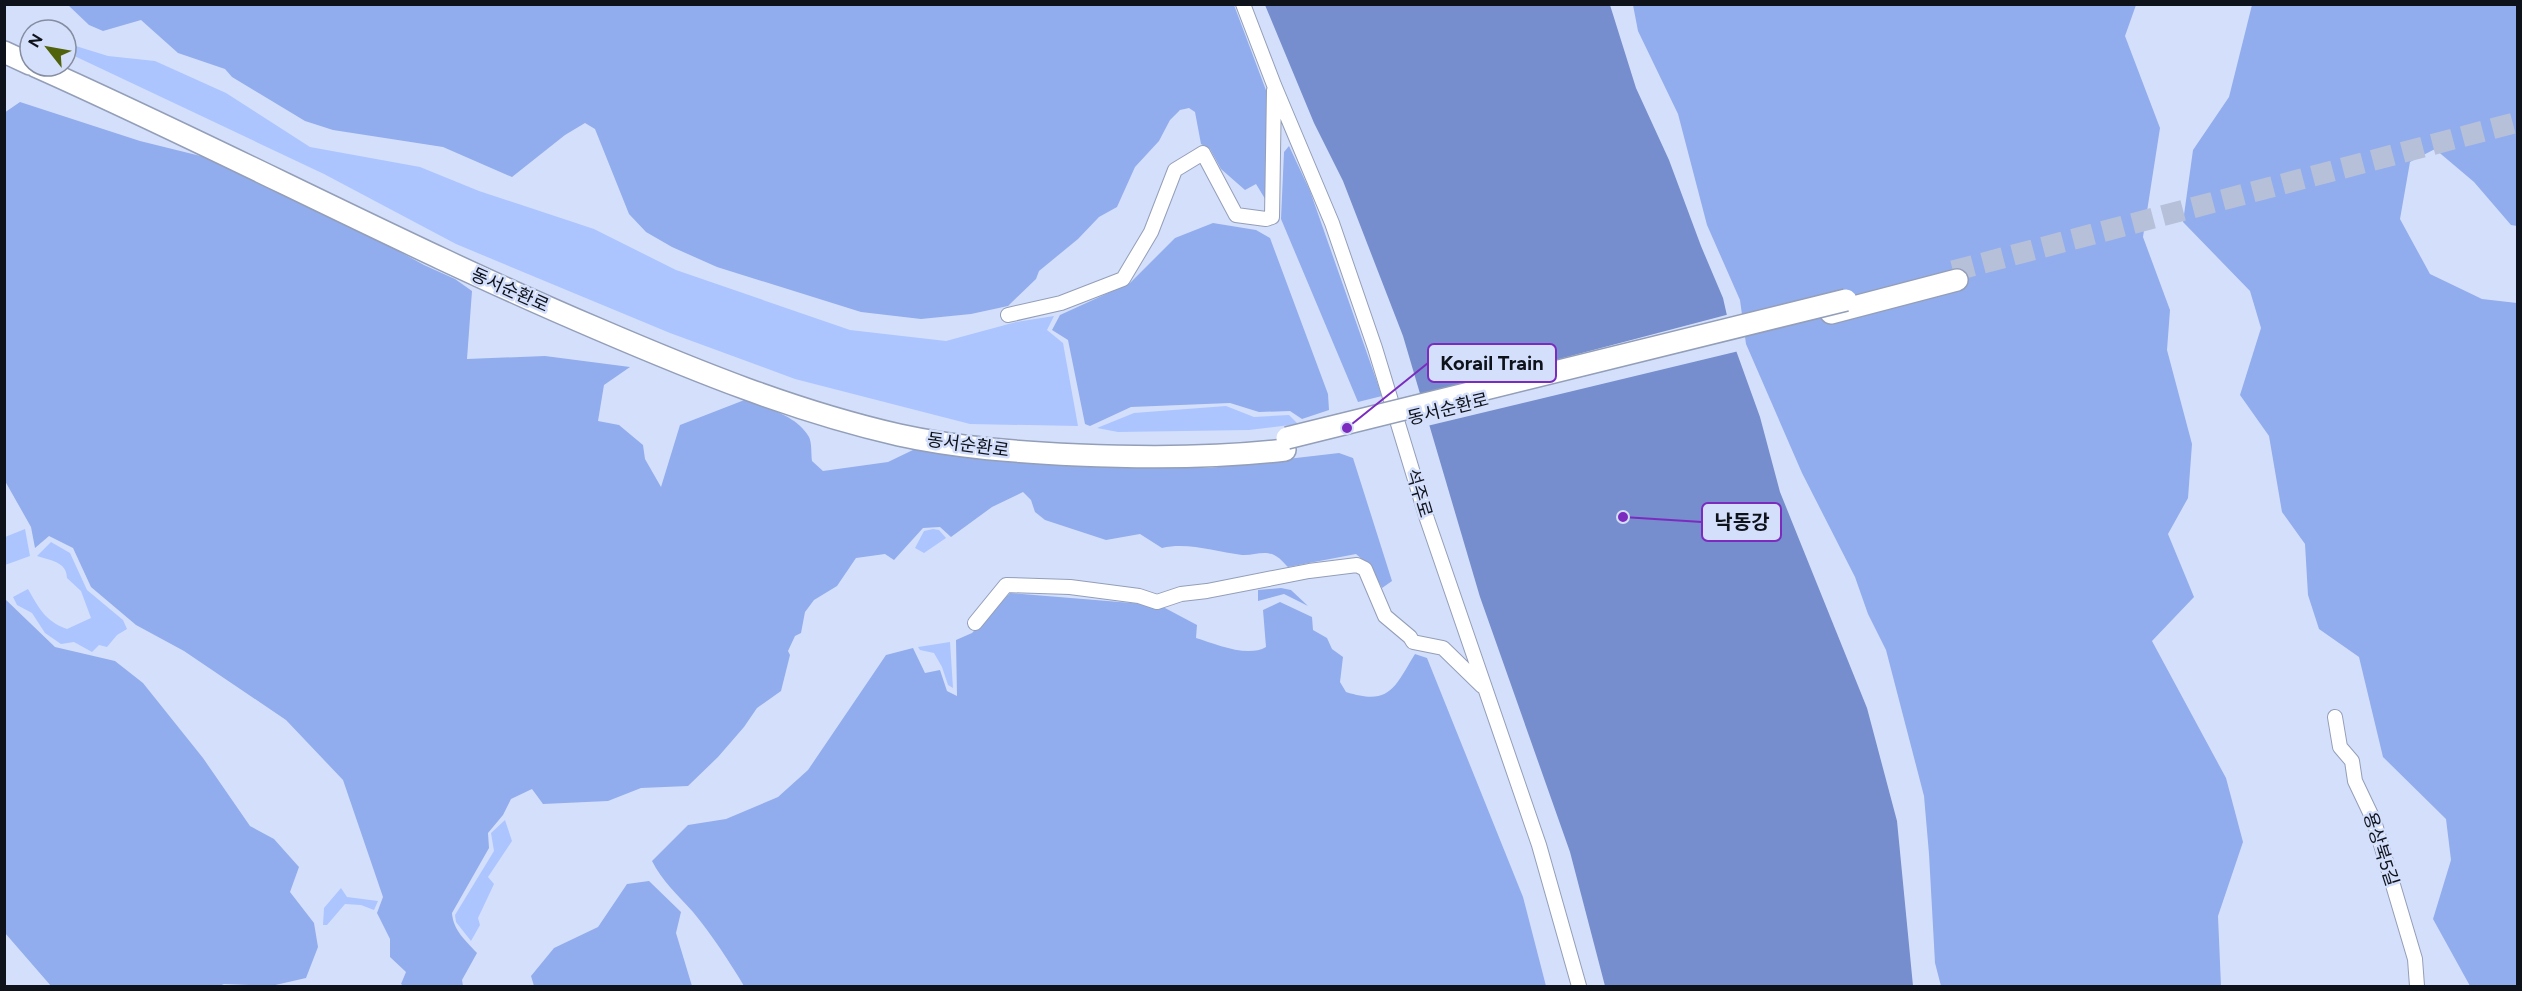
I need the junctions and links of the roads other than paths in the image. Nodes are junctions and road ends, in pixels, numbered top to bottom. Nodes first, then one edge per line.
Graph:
1 (1243, 4) edge
2 (4, 41) edge
3 (18, 47) edge
4 (4, 52) edge
5 (18, 58) edge
6 (78, 74) edge
7 (62, 78) edge
8 (1274, 85) junction
9 (1955, 275) tunnel mouth
10 (1008, 315) dead end
11 (1286, 444) junction
12 (975, 623) dead end
13 (1484, 687) junction
14 (2335, 717) dead end
15 (1579, 987) edge
16 (2417, 987) edge

1 - 8 street, 석주로
2 - 3 highway
4 - 5 highway
6 - 11 highway, 동서순환로
7 - 11 highway, 동서순환로
8 - 10 street
8 - 13 street, 석주로
9 - 11 highway, 동서순환로, bridge
12 - 13 street
13 - 15 street, 석주로
14 - 16 street, 용상북5길

